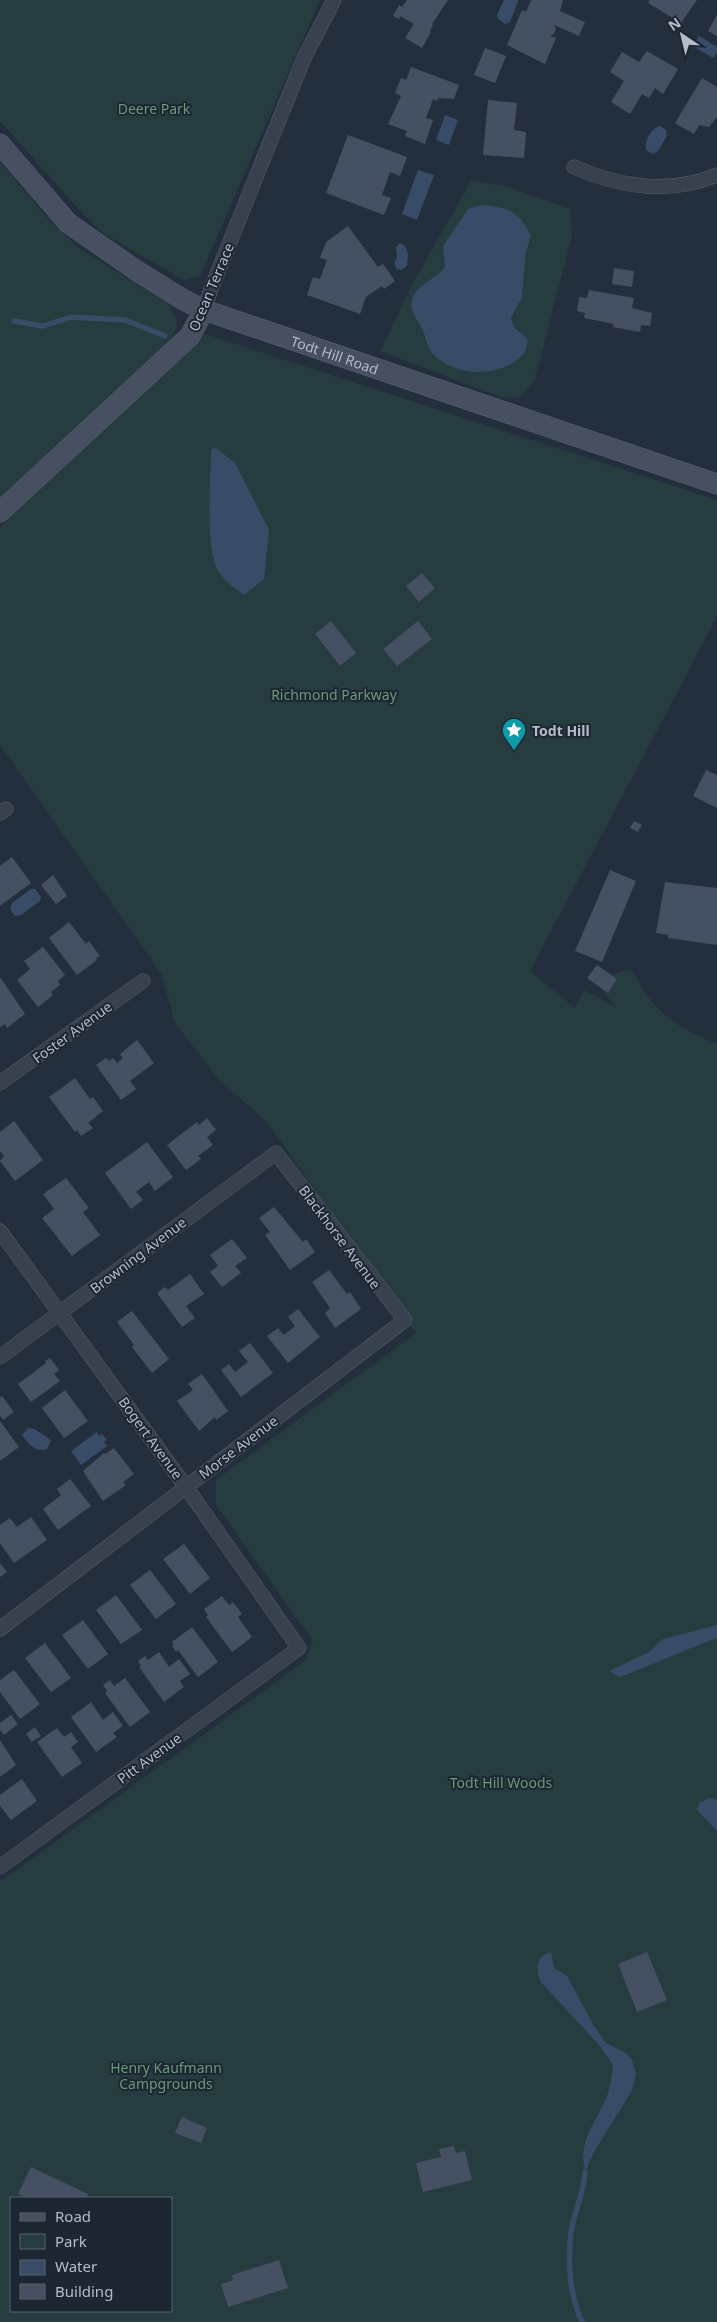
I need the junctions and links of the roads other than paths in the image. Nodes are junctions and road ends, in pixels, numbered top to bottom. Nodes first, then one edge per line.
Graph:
1 (334, 0) edge
2 (0, 144) edge
3 (574, 167) dead end
4 (717, 175) edge
5 (204, 310) junction
6 (717, 484) edge
7 (0, 512) edge
8 (143, 981) dead end
9 (0, 1083) edge
10 (276, 1153) joint
11 (0, 1231) edge
12 (61, 1312) junction
13 (405, 1320) joint
14 (0, 1357) edge
15 (186, 1487) junction
16 (0, 1629) edge
17 (298, 1648) joint
18 (0, 1867) edge

1 - 5 street, Ocean Terrace
2 - 5 street, Todt Hill Road
3 - 4 street
5 - 6 street, Todt Hill Road
5 - 7 street, Ocean Terrace
8 - 9 street, Foster Avenue
10 - 12 street, Browning Avenue
10 - 13 street, Blackhorse Avenue
11 - 12 street, Bogert Avenue
12 - 14 street, Browning Avenue
12 - 15 street, Bogert Avenue
13 - 15 street, Morse Avenue
15 - 16 street, Morse Avenue
15 - 17 street, Bogert Avenue
17 - 18 street, Pitt Avenue

